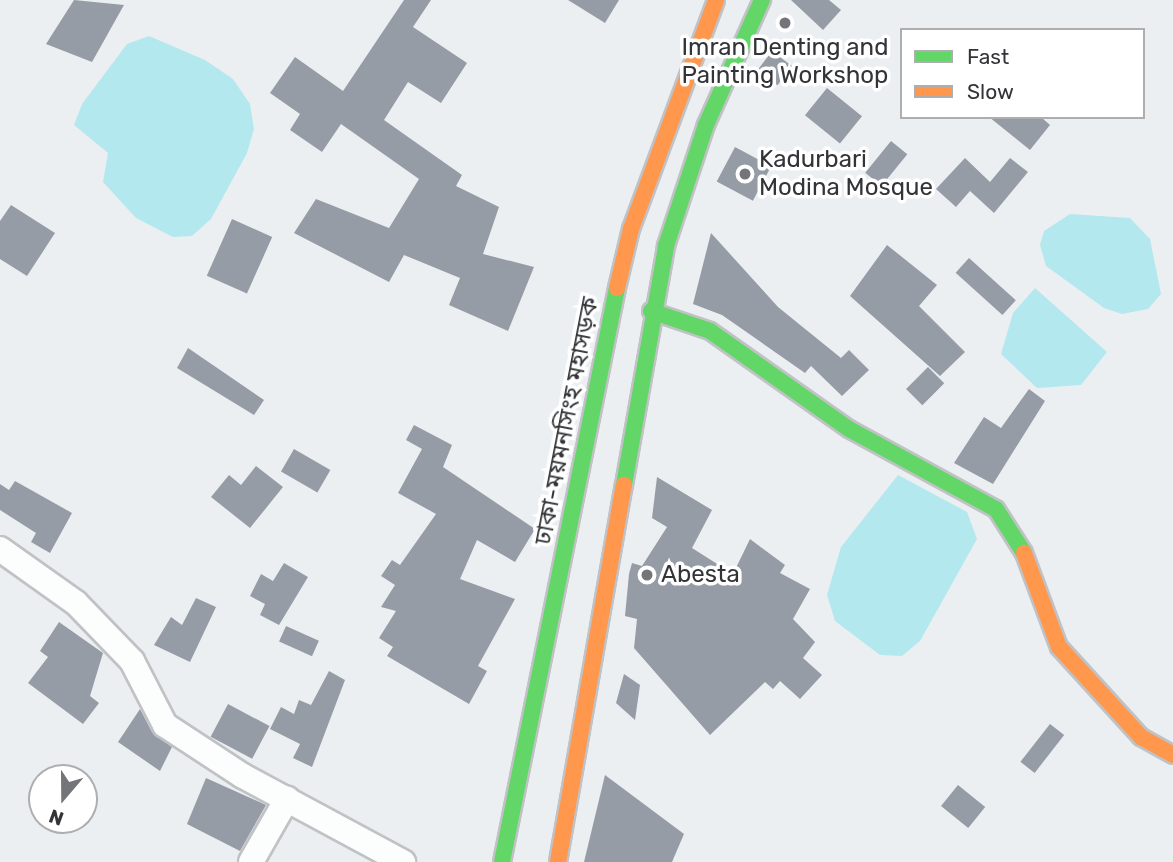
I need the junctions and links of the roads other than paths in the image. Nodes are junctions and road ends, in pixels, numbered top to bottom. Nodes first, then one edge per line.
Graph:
1 (716, 0) edge
2 (762, 0) edge
3 (651, 311) junction
4 (0, 549) edge
5 (1173, 755) edge
6 (287, 799) junction
7 (251, 862) edge
8 (403, 862) edge
9 (502, 862) edge
10 (558, 862) edge

1 - 9 main road, ঢাকা-ময়মনসিংহ মহাসড়ক
2 - 3 main road
3 - 5 main road
3 - 10 main road
4 - 6 street
6 - 7 street
6 - 8 street

